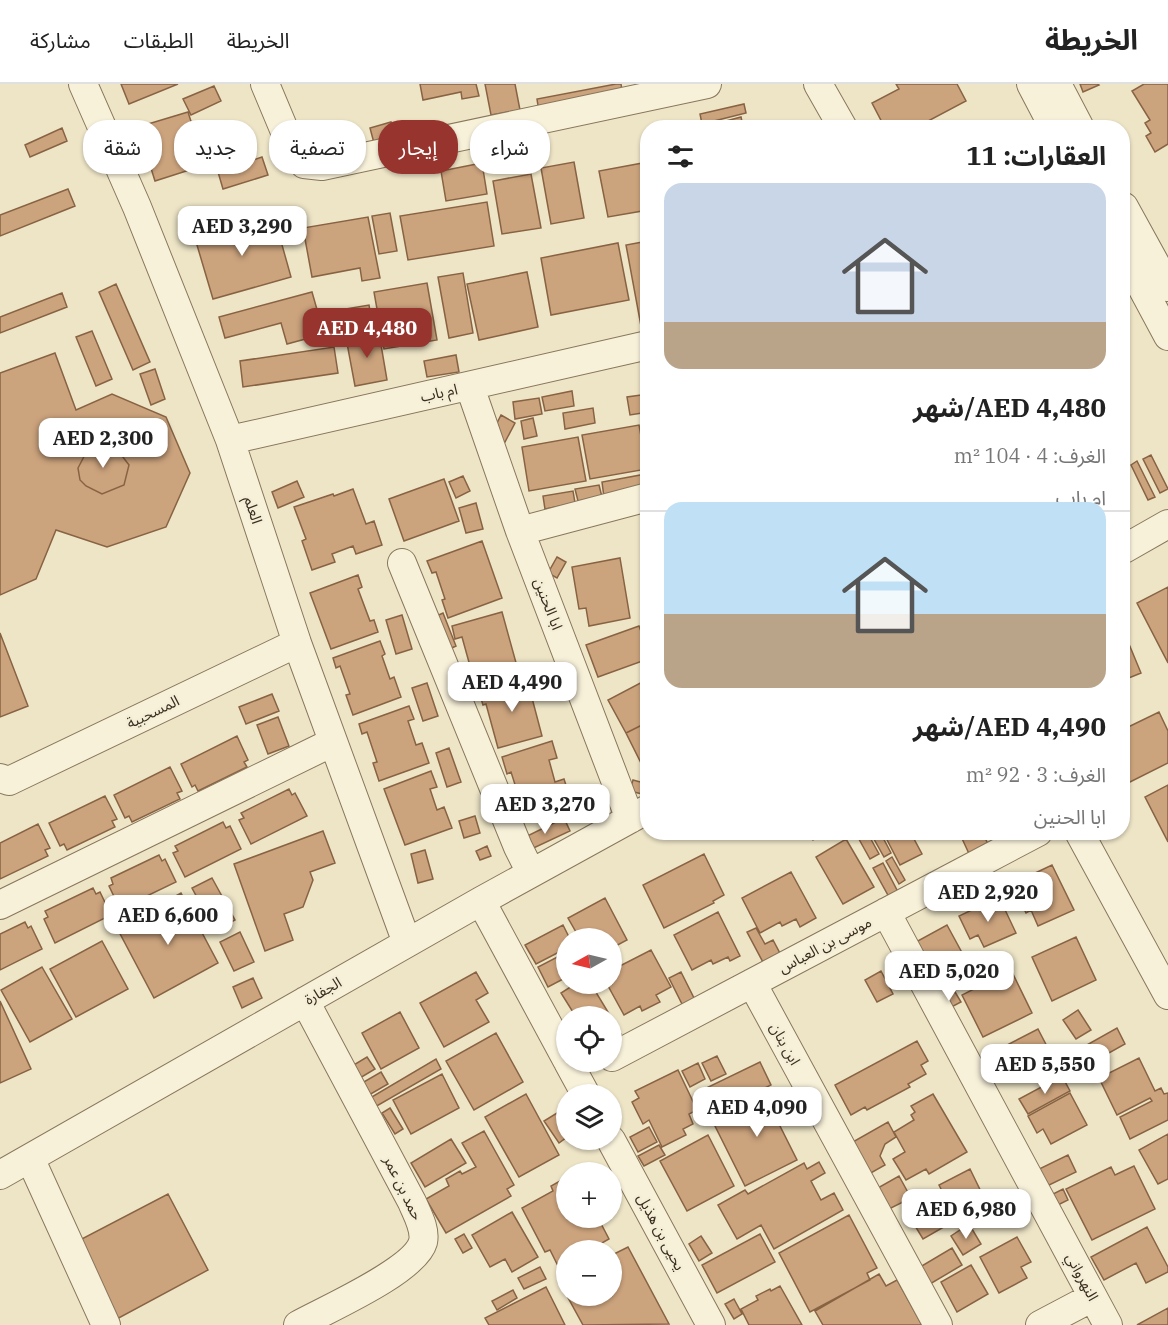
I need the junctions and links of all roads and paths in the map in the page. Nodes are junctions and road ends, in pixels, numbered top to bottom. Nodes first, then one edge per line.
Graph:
1 (83, 84) edge
2 (265, 84) edge
3 (707, 84) edge
4 (818, 84) edge
5 (1031, 84) edge
6 (1056, 84) edge
7 (838, 120) edge
8 (1050, 120) edge
9 (1076, 120) edge
10 (1130, 221) edge
11 (1130, 260) edge
12 (1161, 292) edge
13 (1168, 336) edge
14 (640, 347) edge
15 (470, 387) junction
16 (230, 440) junction
17 (640, 501) edge
18 (1168, 524) edge
19 (520, 531) junction
20 (1130, 546) edge
21 (402, 563) dead end
22 (297, 643) junction
23 (333, 742) junction
24 (4, 779) edge
25 (639, 814) edge
26 (1023, 840) edge
27 (1083, 840) edge
28 (531, 873) junction
29 (481, 900) junction
30 (0, 905) edge
31 (886, 912) junction
32 (407, 943) junction
33 (752, 983) junction
34 (1168, 995) edge
35 (305, 1001) junction
36 (622, 1052) edge
37 (574, 1073) edge
38 (615, 1150) edge
39 (30, 1158) junction
40 (0, 1175) edge
41 (1093, 1297) junction
42 (707, 1324) edge
43 (106, 1325) edge
44 (298, 1325) edge
45 (939, 1325) edge
46 (1040, 1325) edge
47 (1108, 1325) edge

1 - 16 street, العلم
2 - 3 street
4 - 7 street
5 - 8 street
6 - 9 street
10 - 12 street
11 - 12 street
12 - 13 street
14 - 15 street, ام باب
15 - 16 street, ام باب
15 - 19 street, ابا الحنين
16 - 22 street, العلم
17 - 19 street
18 - 20 street
19 - 25 street, ابا الحنين
21 - 28 street
22 - 23 street, العلم
22 - 24 street, المسحبية
23 - 30 street
23 - 32 street, العلم
25 - 28 street, الجفارة
26 - 31 street, موسى بن العباس
27 - 34 street
28 - 29 street, الجفارة
29 - 32 street, الجفارة
29 - 37 street
31 - 33 street, موسى بن العباس
31 - 41 street, النهرواني
32 - 35 street, الجفارة
33 - 36 street, موسى بن العباس
33 - 45 street, ابن بنان
35 - 39 street, الجفارة
35 - 44 street, حمد بن عمر
38 - 42 street, يحيى بن هذيل
39 - 40 street, الجفارة
39 - 43 street
41 - 46 street
41 - 47 street, النهرواني

